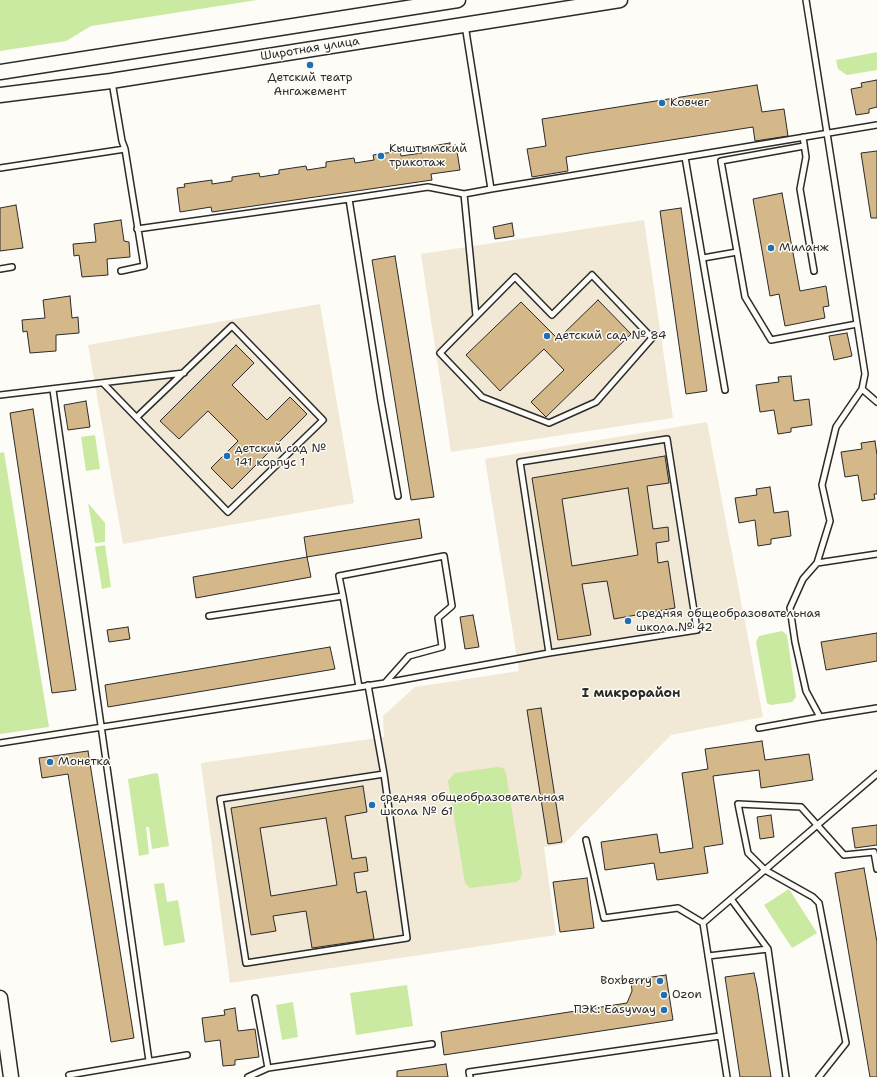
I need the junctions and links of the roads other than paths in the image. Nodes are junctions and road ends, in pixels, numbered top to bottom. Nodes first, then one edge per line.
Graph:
1 (458, 0) edge
2 (620, 0) edge
3 (806, 0) edge
4 (465, 24) junction
5 (0, 72) edge
6 (111, 81) junction
7 (0, 95) edge
8 (877, 125) edge
9 (828, 133) junction
10 (803, 137) junction
11 (804, 146) junction
12 (125, 149) junction
13 (686, 158) junction
14 (0, 168) edge
15 (491, 189) junction
16 (464, 194) junction
17 (349, 199) junction
18 (137, 229) junction
19 (737, 252) junction
20 (703, 258) junction
21 (12, 267) dead end
22 (0, 269) edge
23 (121, 271) dead end
24 (814, 271) dead end
25 (476, 316) junction
26 (857, 324) junction
27 (184, 373) junction
28 (103, 383) junction
29 (862, 389) junction
30 (53, 390) junction
31 (725, 390) dead end
32 (0, 395) edge
33 (877, 402) edge
34 (138, 417) junction
35 (398, 496) dead end
36 (877, 554) edge
37 (817, 563) junction
38 (343, 596) junction
39 (209, 616) dead end
40 (549, 653) junction
41 (385, 683) junction
42 (368, 685) junction
43 (359, 687) junction
44 (877, 708) edge
45 (820, 717) junction
46 (103, 726) junction
47 (759, 728) dead end
48 (0, 743) edge
49 (384, 774) junction
50 (877, 774) edge
51 (818, 825) junction
52 (586, 840) dead end
53 (877, 869) edge
54 (765, 870) junction
55 (731, 899) junction
56 (703, 923) junction
57 (768, 949) junction
58 (708, 956) junction
59 (0, 998) edge
60 (255, 998) dead end
61 (720, 1036) junction
62 (432, 1044) dead end
63 (187, 1055) dead end
64 (150, 1061) junction
65 (268, 1068) junction
66 (11, 1077) edge
67 (70, 1077) edge
68 (248, 1077) edge
69 (470, 1077) edge
70 (727, 1077) edge
71 (786, 1077) edge
72 (819, 1077) edge

1 - 5 main road, Широтная улица
2 - 4 main road, Широтная улица
3 - 9 lane
4 - 6 main road, Широтная улица
4 - 15 lane
6 - 7 main road, Широтная улица
6 - 12 lane
8 - 9 lane
9 - 10 lane
9 - 26 lane
10 - 11 lane
10 - 13 lane
11 - 19 lane
11 - 24 lane
12 - 14 lane
12 - 18 lane
13 - 15 lane
13 - 20 lane
15 - 16 lane
16 - 17 lane
16 - 25 lane
17 - 18 lane
17 - 35 lane
18 - 23 lane
19 - 20 lane
19 - 26 lane
20 - 31 lane
21 - 22 lane
25 - 25 lane
26 - 29 lane
27 - 28 lane
27 - 34 lane
27 - 34 lane
28 - 30 lane
28 - 34 lane
29 - 33 lane
29 - 37 lane
30 - 32 lane
30 - 46 lane
36 - 37 lane
37 - 45 lane
38 - 39 lane
38 - 41 lane
38 - 43 lane
40 - 40 lane
40 - 41 lane
41 - 42 lane
42 - 43 lane
42 - 49 lane
43 - 46 lane
44 - 45 lane
45 - 47 lane
46 - 48 lane
46 - 64 lane
49 - 49 lane
50 - 51 lane
51 - 53 lane
51 - 54 lane
51 - 54 lane
52 - 56 lane
54 - 55 lane
54 - 72 lane
55 - 56 lane
55 - 57 lane
56 - 58 lane
57 - 58 lane
57 - 71 lane
58 - 61 lane
59 - 66 main road
60 - 65 lane
61 - 69 lane
61 - 70 lane
62 - 65 lane
63 - 64 lane
64 - 67 lane
65 - 68 lane

